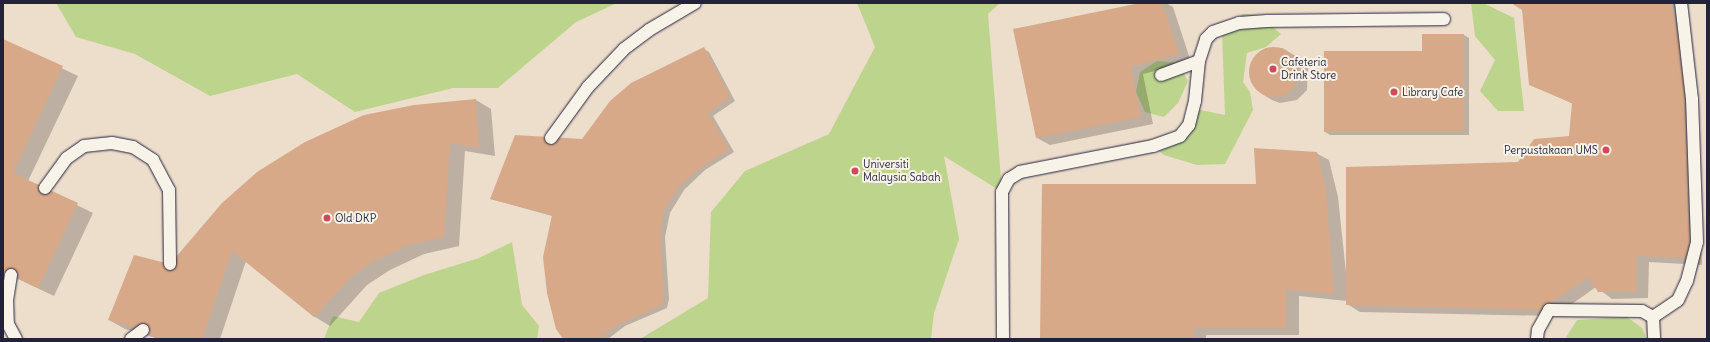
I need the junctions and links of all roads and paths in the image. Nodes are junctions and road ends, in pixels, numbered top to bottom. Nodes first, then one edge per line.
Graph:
1 (695, 3) edge
2 (1681, 3) edge
3 (1444, 19) dead end
4 (1199, 61) junction
5 (1161, 75) dead end
6 (551, 138) dead end
7 (45, 188) dead end
8 (170, 264) dead end
9 (11, 275) dead end
10 (1653, 317) junction
11 (143, 330) dead end
12 (16, 339) edge
13 (131, 339) edge
14 (1003, 339) edge
15 (1537, 339) edge
16 (1654, 339) edge

1 - 6 lane
2 - 10 lane
3 - 4 lane
4 - 5 lane
4 - 14 lane
7 - 8 lane
9 - 12 lane
10 - 15 lane
10 - 16 lane
11 - 13 lane

